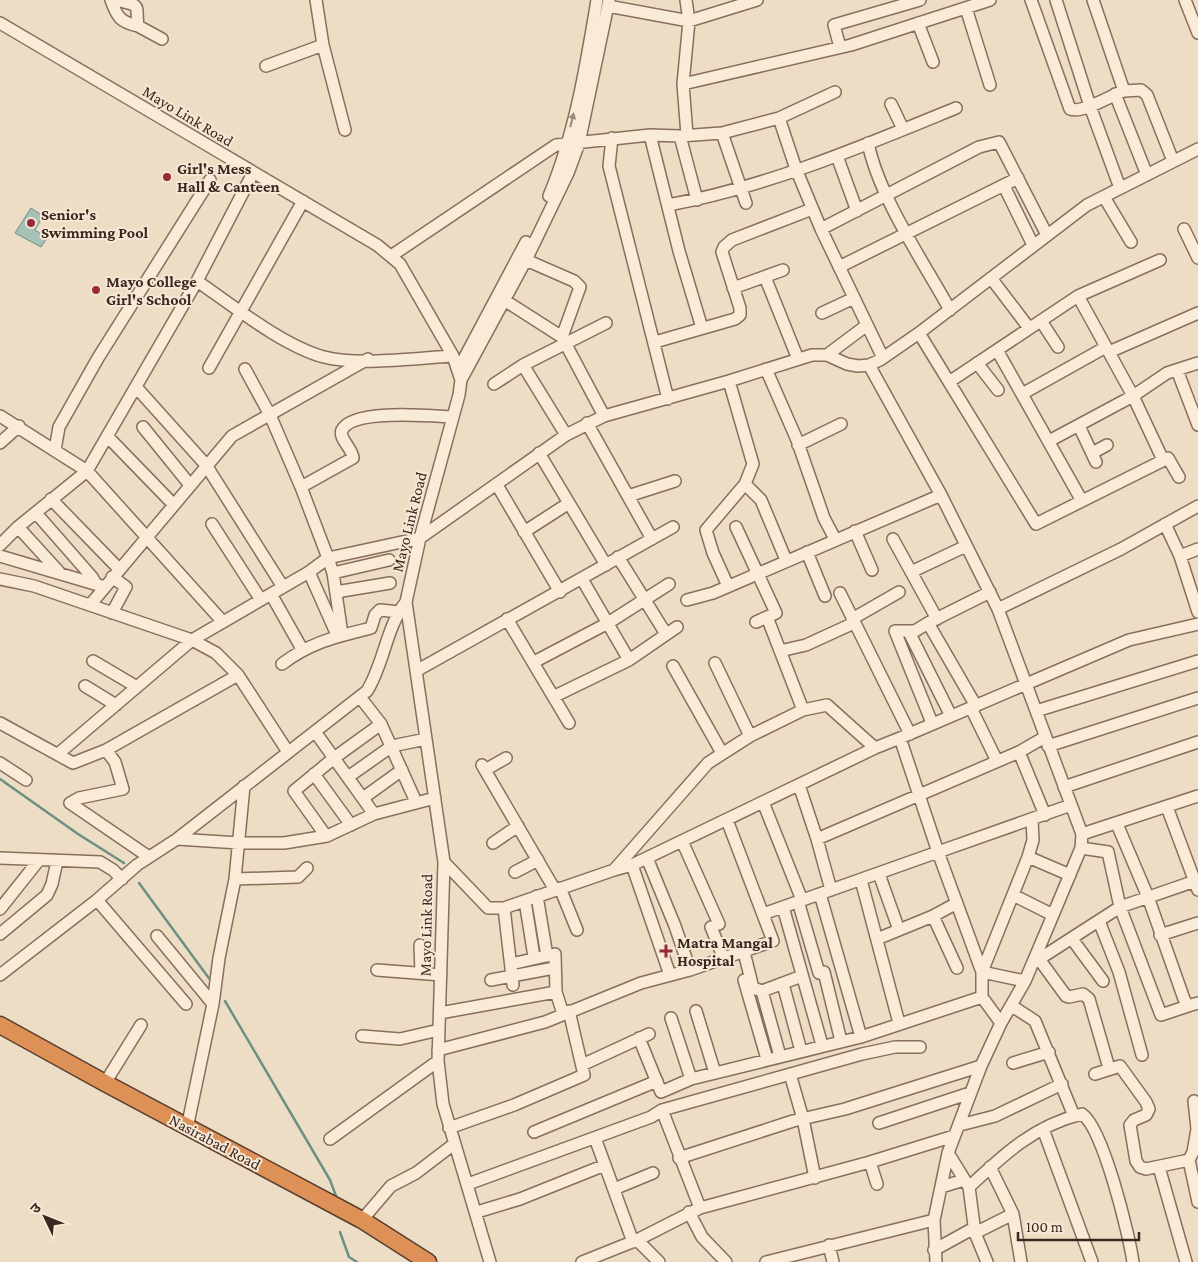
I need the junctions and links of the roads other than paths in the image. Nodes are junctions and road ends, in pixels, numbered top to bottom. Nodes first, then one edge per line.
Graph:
1 (111, 0) edge
2 (117, 0) edge
3 (316, 0) edge
4 (686, 0) edge
5 (757, 0) edge
6 (920, 0) edge
7 (990, 0) edge
8 (1031, 0) edge
9 (1056, 0) edge
10 (1092, 0) edge
11 (1186, 0) edge
12 (605, 2) edge
13 (966, 8) junction
14 (689, 21) junction
15 (0, 23) edge
16 (918, 23) junction
17 (138, 26) junction
18 (1198, 33) edge
19 (162, 39) dead end
20 (323, 45) junction
21 (840, 47) junction
22 (933, 62) dead end
23 (266, 66) dead end
24 (683, 84) junction
25 (990, 85) dead end
26 (834, 92) dead end
27 (1120, 92) junction
28 (891, 104) dead end
29 (1090, 106) junction
30 (956, 108) dead end
31 (779, 118) junction
32 (903, 129) junction
33 (345, 130) dead end
34 (722, 133) junction
35 (650, 135) junction
36 (683, 135) junction
37 (612, 138) junction
38 (573, 142) junction
39 (868, 143) junction
40 (1198, 149) edge
41 (837, 156) junction
42 (1173, 161) junction
43 (796, 169) junction
44 (252, 173) junction
45 (1147, 175) junction
46 (1018, 178) junction
47 (210, 180) dead end
48 (1004, 186) junction
49 (740, 187) junction
50 (1120, 188) junction
51 (886, 195) junction
52 (1104, 197) junction
53 (697, 200) junction
54 (303, 201) junction
55 (746, 203) dead end
56 (668, 205) junction
57 (812, 209) junction
58 (857, 210) junction
59 (1184, 228) dead end
60 (821, 229) junction
61 (908, 234) junction
62 (1047, 235) junction
63 (1131, 242) dead end
64 (1033, 246) junction
65 (392, 256) junction
66 (1198, 258) edge
67 (526, 260) junction
68 (1160, 260) dead end
69 (839, 267) junction
70 (783, 270) dead end
71 (766, 277) junction
72 (991, 278) junction
73 (197, 281) junction
74 (734, 288) junction
75 (1078, 296) junction
76 (854, 298) junction
77 (504, 300) junction
78 (950, 310) junction
79 (241, 312) junction
80 (822, 313) dead end
81 (1198, 313) edge
82 (1041, 321) junction
83 (606, 323) dead end
84 (867, 324) junction
85 (702, 328) junction
86 (1029, 328) junction
87 (920, 334) junction
88 (564, 341) junction
89 (655, 342) junction
90 (1058, 347) dead end
91 (997, 350) junction
92 (1107, 350) junction
93 (827, 355) junction
94 (453, 356) junction
95 (798, 358) junction
96 (883, 358) junction
97 (368, 360) junction
98 (977, 363) junction
99 (1198, 363) edge
100 (523, 365) junction
101 (869, 365) junction
102 (209, 368) dead end
103 (245, 369) dead end
104 (766, 369) junction
105 (1177, 370) junction
106 (459, 375) junction
107 (729, 381) junction
108 (949, 382) junction
109 (494, 384) dead end
110 (136, 387) junction
111 (998, 390) dead end
112 (1022, 394) junction
113 (1133, 396) junction
114 (668, 399) junction
115 (0, 416) edge
116 (270, 416) junction
117 (604, 416) junction
118 (453, 417) junction
119 (587, 423) junction
120 (841, 424) dead end
121 (1198, 425) edge
122 (19, 426) junction
123 (1079, 426) junction
124 (143, 427) dead end
125 (566, 435) junction
126 (107, 436) junction
127 (1049, 441) junction
128 (0, 443) edge
129 (798, 445) junction
130 (1107, 445) dead end
131 (55, 450) junction
132 (539, 453) junction
133 (1163, 460) junction
134 (206, 465) junction
135 (87, 471) junction
136 (1178, 477) dead end
137 (676, 481) dead end
138 (745, 484) junction
139 (190, 485) junction
140 (497, 485) junction
141 (302, 487) junction
142 (941, 495) junction
143 (628, 496) junction
144 (51, 499) junction
145 (1082, 501) junction
146 (569, 503) junction
147 (173, 504) junction
148 (1198, 506) edge
149 (36, 513) junction
150 (212, 524) dead end
151 (1165, 524) junction
152 (18, 527) junction
153 (673, 527) dead end
154 (736, 527) dead end
155 (855, 531) junction
156 (524, 532) junction
157 (145, 536) junction
158 (420, 538) junction
159 (835, 539) junction
160 (893, 539) dead end
161 (652, 540) junction
162 (0, 545) edge
163 (966, 546) junction
164 (1198, 549) edge
165 (807, 552) junction
166 (0, 556) edge
167 (1180, 556) junction
168 (618, 557) junction
169 (328, 558) junction
170 (389, 560) dead end
171 (786, 560) junction
172 (606, 565) junction
173 (872, 570) dead end
174 (59, 572) junction
175 (309, 572) junction
176 (911, 572) junction
177 (333, 573) junction
178 (758, 574) junction
179 (0, 579) edge
180 (108, 579) junction
181 (582, 579) junction
182 (390, 583) dead end
183 (668, 584) dead end
184 (728, 586) junction
185 (283, 587) junction
186 (336, 592) junction
187 (560, 592) junction
188 (899, 592) dead end
189 (990, 592) junction
190 (840, 593) dead end
191 (825, 596) dead end
192 (266, 597) junction
193 (644, 600) junction
194 (688, 600) dead end
195 (406, 602) junction
196 (90, 605) junction
197 (998, 609) junction
198 (391, 611) junction
199 (1198, 612) edge
200 (112, 613) junction
201 (767, 617) junction
202 (506, 619) junction
203 (853, 621) junction
204 (933, 621) junction
205 (223, 622) junction
206 (756, 622) dead end
207 (608, 623) junction
208 (1198, 624) edge
209 (677, 627) dead end
210 (913, 631) junction
211 (340, 634) junction
212 (666, 634) junction
213 (192, 640) junction
214 (302, 649) junction
215 (780, 651) junction
216 (629, 660) junction
217 (92, 661) dead end
218 (1198, 661) edge
219 (534, 662) junction
220 (715, 663) dead end
221 (282, 664) dead end
222 (673, 666) dead end
223 (416, 671) junction
224 (238, 675) junction
225 (1026, 683) junction
226 (85, 686) dead end
227 (137, 687) junction
228 (555, 696) junction
229 (360, 697) junction
230 (1198, 698) edge
231 (116, 705) junction
232 (974, 707) junction
233 (803, 710) junction
234 (1036, 711) junction
235 (951, 716) junction
236 (0, 723) edge
237 (568, 723) dead end
238 (932, 723) junction
239 (381, 724) junction
240 (316, 733) junction
241 (750, 736) junction
242 (905, 736) junction
243 (426, 739) junction
244 (1047, 741) junction
245 (1198, 742) edge
246 (392, 746) junction
247 (875, 748) junction
248 (106, 750) junction
249 (288, 752) junction
250 (1019, 752) junction
251 (722, 753) junction
252 (58, 754) junction
253 (334, 758) junction
254 (506, 758) dead end
255 (997, 761) junction
256 (0, 763) edge
257 (402, 770) junction
258 (314, 774) junction
259 (348, 778) junction
260 (26, 780) dead end
261 (799, 785) junction
262 (244, 786) junction
263 (1064, 787) junction
264 (920, 795) junction
265 (1198, 796) edge
266 (363, 798) junction
267 (435, 798) junction
268 (416, 802) junction
269 (762, 802) junction
270 (1071, 805) junction
271 (1167, 807) junction
272 (374, 814) junction
273 (1045, 815) junction
274 (1032, 819) junction
275 (727, 820) junction
276 (1117, 824) junction
277 (351, 825) junction
278 (518, 826) junction
279 (1082, 834) junction
280 (326, 836) junction
281 (642, 838) junction
282 (177, 839) junction
283 (817, 839) junction
284 (682, 841) junction
285 (238, 843) junction
286 (493, 843) dead end
287 (1081, 848) junction
288 (938, 852) junction
289 (651, 856) junction
290 (149, 857) junction
291 (1028, 857) junction
292 (0, 858) edge
293 (39, 860) junction
294 (538, 860) junction
295 (57, 861) junction
296 (444, 862) junction
297 (632, 865) junction
298 (307, 868) dead end
299 (614, 870) junction
300 (515, 872) dead end
301 (879, 874) junction
302 (1070, 875) junction
303 (123, 878) junction
304 (235, 879) junction
305 (861, 880) junction
306 (1197, 884) edge
307 (557, 889) junction
308 (826, 892) junction
309 (1013, 895) junction
310 (537, 896) junction
311 (1148, 897) junction
312 (97, 900) junction
313 (800, 900) junction
314 (525, 901) junction
315 (957, 903) junction
316 (783, 907) junction
317 (1120, 907) junction
318 (504, 908) junction
319 (0, 909) edge
320 (763, 914) junction
321 (1054, 915) junction
322 (933, 916) junction
323 (1099, 921) junction
324 (1198, 924) edge
325 (578, 930) dead end
326 (899, 930) junction
327 (0, 934) edge
328 (1160, 934) junction
329 (157, 936) dead end
330 (877, 939) junction
331 (1072, 939) junction
332 (420, 945) dead end
333 (740, 953) junction
334 (547, 956) junction
335 (534, 957) junction
336 (724, 959) junction
337 (1036, 961) junction
338 (841, 966) junction
339 (554, 968) junction
340 (957, 968) dead end
341 (377, 970) dead end
342 (690, 970) junction
343 (821, 972) junction
344 (982, 972) junction
345 (421, 973) junction
346 (0, 975) edge
347 (441, 975) junction
348 (512, 975) junction
349 (670, 975) junction
350 (802, 977) junction
351 (491, 980) dead end
352 (1025, 980) junction
353 (1103, 981) dead end
354 (783, 984) junction
355 (762, 991) junction
356 (556, 992) junction
357 (982, 997) junction
358 (213, 1001) junction
359 (186, 1004) dead end
360 (1193, 1004) edge
361 (1012, 1006) junction
362 (696, 1010) dead end
363 (812, 1011) junction
364 (440, 1013) junction
365 (566, 1013) junction
366 (791, 1015) junction
367 (671, 1018) dead end
368 (899, 1023) junction
369 (1001, 1023) junction
370 (141, 1024) dead end
371 (0, 1025) edge
372 (439, 1030) junction
373 (0, 1034) edge
374 (362, 1036) dead end
375 (861, 1037) junction
376 (841, 1041) junction
377 (822, 1045) junction
378 (920, 1047) dead end
379 (801, 1051) junction
380 (1049, 1052) junction
381 (1142, 1054) dead end
382 (783, 1055) junction
383 (438, 1056) junction
384 (767, 1059) junction
385 (1014, 1063) dead end
386 (582, 1065) junction
387 (981, 1066) junction
388 (1109, 1068) junction
389 (716, 1073) junction
390 (790, 1074) junction
391 (1095, 1074) dead end
392 (691, 1079) junction
393 (105, 1084) junction
394 (1062, 1084) junction
395 (659, 1086) junction
396 (970, 1093) junction
397 (1194, 1101) dead end
398 (667, 1109) junction
399 (1074, 1116) junction
400 (803, 1119) junction
401 (878, 1123) dead end
402 (187, 1128) junction
403 (449, 1128) junction
404 (1043, 1129) junction
405 (957, 1131) junction
406 (534, 1132) dead end
407 (330, 1138) dead end
408 (595, 1138) junction
409 (454, 1144) junction
410 (948, 1153) junction
411 (679, 1158) junction
412 (1189, 1160) junction
413 (870, 1162) junction
414 (605, 1164) junction
415 (990, 1167) junction
416 (1159, 1167) junction
417 (653, 1173) dead end
418 (815, 1178) junction
419 (468, 1184) junction
420 (877, 1184) dead end
421 (967, 1184) junction
422 (941, 1187) junction
423 (614, 1190) junction
424 (1198, 1202) edge
425 (694, 1210) junction
426 (477, 1212) junction
427 (1013, 1214) junction
428 (362, 1220) junction
429 (934, 1220) junction
430 (975, 1231) junction
431 (635, 1241) junction
432 (829, 1245) junction
433 (935, 1256) edge
434 (413, 1262) edge
435 (428, 1262) edge
436 (490, 1262) edge
437 (582, 1262) edge
438 (659, 1262) edge
439 (726, 1262) edge
440 (769, 1262) edge
441 (833, 1262) edge
442 (987, 1262) edge
443 (1021, 1262) edge
444 (1092, 1262) edge
445 (1133, 1262) edge
446 (1186, 1262) edge

1 - 17 street
2 - 17 street
3 - 20 street
4 - 14 street
5 - 14 street
6 - 21 street
7 - 13 street
8 - 29 street
9 - 29 street
10 - 27 street
11 - 18 street
12 - 14 street
12 - 38 street
13 - 16 street
13 - 25 street
14 - 24 street
15 - 44 street, Mayo Link Road
16 - 21 street
16 - 22 street
17 - 19 street
20 - 23 street
20 - 33 street
21 - 24 street
24 - 36 street
26 - 31 street
27 - 29 street
27 - 42 street
27 - 45 street
28 - 32 street
29 - 50 street
30 - 32 street
31 - 34 street
31 - 43 street
32 - 39 street
34 - 36 street
34 - 49 street
35 - 36 street
35 - 37 street
35 - 56 street
36 - 53 street
37 - 38 street
37 - 89 street
38 - 65 street
38 - 67 street
38 - 106 street
39 - 41 street
39 - 51 street
40 - 42 street
41 - 43 street
41 - 58 street
42 - 45 street
43 - 49 street
43 - 57 street
44 - 54 street, Mayo Link Road
44 - 73 street
45 - 50 street
46 - 48 street
46 - 51 street
46 - 62 street
47 - 131 street
48 - 61 street
48 - 64 street
49 - 53 street
49 - 55 street
50 - 52 street
51 - 58 street
51 - 61 street
52 - 62 street
52 - 63 street
53 - 56 street
54 - 65 street, Mayo Link Road
54 - 79 street
56 - 85 street
57 - 60 street
57 - 74 street
58 - 60 street
59 - 66 street
60 - 69 street
61 - 69 street
61 - 78 street
62 - 64 street
64 - 72 street
65 - 94 street, Mayo Link Road
67 - 77 street
67 - 88 street
68 - 75 street
69 - 76 street
70 - 71 street
71 - 74 street
71 - 95 street
72 - 78 street
72 - 86 street
73 - 79 street
73 - 110 street
74 - 85 street
75 - 82 street
75 - 92 street
76 - 80 street
76 - 84 street
77 - 88 street
77 - 106 street
78 - 87 street
79 - 97 street
79 - 102 street
81 - 92 street
82 - 86 street
82 - 90 street
83 - 88 street
84 - 93 street
84 - 96 street
85 - 89 street
86 - 91 street
87 - 96 street
87 - 108 street
88 - 100 street
88 - 117 street
89 - 114 street
91 - 98 street
91 - 112 street
92 - 112 street
92 - 113 street
93 - 95 street
93 - 101 street
94 - 97 street
94 - 106 street, Mayo Link Road
95 - 104 street
96 - 101 street
97 - 116 street
98 - 108 street
98 - 111 street
99 - 105 street
100 - 109 street
100 - 125 street
101 - 142 street
103 - 116 street
104 - 107 street
104 - 129 street
105 - 113 street
105 - 121 street
106 - 118 street, Mayo Link Road
107 - 114 street
107 - 138 street
108 - 145 street
110 - 126 street
110 - 134 street
112 - 127 street
113 - 123 street
113 - 133 street
114 - 117 street
115 - 122 street
116 - 134 street
116 - 141 street
117 - 119 street
118 - 141 street
118 - 158 street, Mayo Link Road
119 - 125 street
119 - 143 street
120 - 129 street
122 - 128 street
122 - 131 street
123 - 127 street
123 - 130 street
124 - 139 street
125 - 132 street
126 - 135 street
126 - 147 street
127 - 145 street
129 - 159 street
131 - 135 street
132 - 140 street
132 - 146 street
133 - 136 street
133 - 145 street
134 - 139 street
134 - 185 street
135 - 144 street
135 - 157 street
137 - 143 street
138 - 171 street
138 - 184 street
139 - 147 street
140 - 156 street
140 - 158 street
141 - 169 street
142 - 155 street
142 - 163 street
143 - 161 street
144 - 149 street
144 - 180 street
146 - 156 street
146 - 172 street
147 - 157 street
148 - 151 street
149 - 152 street
149 - 180 street
150 - 192 street
151 - 167 street
151 - 197 street
152 - 162 street
152 - 174 street
153 - 161 street
154 - 178 street
155 - 159 street
155 - 173 street
156 - 187 street
157 - 180 street
157 - 205 street
158 - 169 street
158 - 195 street, Mayo Link Road
159 - 165 street
160 - 176 street
161 - 168 street
163 - 176 street
163 - 189 street
164 - 167 street
165 - 171 street
165 - 191 street
166 - 174 street
167 - 199 street
168 - 172 street
168 - 193 street
169 - 175 street
169 - 177 street
170 - 177 street
171 - 178 street
172 - 181 street
174 - 180 street
175 - 185 street
175 - 211 street
176 - 204 street
177 - 186 street
178 - 184 street
178 - 201 street
179 - 196 street
180 - 196 street
180 - 200 street
181 - 187 street
181 - 207 street
182 - 186 street
183 - 193 street
184 - 194 street
185 - 192 street
186 - 211 street
187 - 202 street
188 - 203 street
189 - 197 street
189 - 204 street
190 - 203 street
192 - 205 street
192 - 214 street
193 - 207 street
193 - 212 street
195 - 198 street
195 - 223 street, Mayo Link Road
196 - 200 street
197 - 225 street
198 - 211 street
198 - 229 street
200 - 213 street
201 - 206 street
201 - 215 street
202 - 219 street
202 - 223 street
203 - 215 street
203 - 242 street
204 - 210 street
204 - 232 street
205 - 213 street
207 - 216 street
207 - 219 street
208 - 225 street
209 - 212 street
210 - 235 street
210 - 238 street
211 - 214 street
212 - 216 street
213 - 224 street
213 - 227 street
214 - 221 street
215 - 233 street
216 - 228 street
217 - 227 street
218 - 234 street
219 - 228 street
220 - 241 street
222 - 251 street
223 - 243 street, Mayo Link Road
224 - 248 street
224 - 249 street
225 - 232 street
225 - 234 street
226 - 231 street
227 - 231 street
228 - 237 street
229 - 239 street
229 - 240 street
230 - 244 street
231 - 252 street
232 - 235 street
232 - 255 street
233 - 241 street
233 - 247 street
234 - 244 street
235 - 238 street
236 - 252 street
238 - 242 street
239 - 246 street
239 - 253 street
240 - 249 street
240 - 253 street
241 - 251 street
242 - 247 street
242 - 264 street
243 - 246 street
243 - 267 street, Mayo Link Road
244 - 250 street
244 - 263 street
245 - 263 street
246 - 257 street
246 - 259 street
247 - 261 street
248 - 252 street
248 - 290 street
249 - 262 street
250 - 255 street
250 - 273 street
251 - 281 street
253 - 258 street
253 - 259 street
254 - 278 street
255 - 264 street
256 - 260 street
257 - 266 street
257 - 268 street
258 - 277 street
258 - 280 street
259 - 266 street
261 - 269 street
261 - 283 street
262 - 282 street
262 - 285 street
263 - 270 street
264 - 283 street
264 - 288 street
265 - 271 street
266 - 272 street
267 - 268 street
267 - 296 street, Mayo Link Road
268 - 272 street
269 - 275 street
269 - 313 street
270 - 273 street
270 - 279 street
271 - 276 street
271 - 306 street
272 - 277 street
273 - 274 street
274 - 288 street
274 - 291 street
275 - 284 street
275 - 320 street
276 - 279 street
276 - 311 street
277 - 280 street
278 - 286 street
278 - 294 street
279 - 287 street
280 - 285 street
281 - 289 street
281 - 299 street
282 - 285 street
282 - 290 street
283 - 308 street
284 - 289 street
284 - 336 street
285 - 304 street
287 - 302 street
287 - 317 street
288 - 301 street
288 - 315 street
289 - 297 street
289 - 342 street
290 - 303 street
291 - 302 street
291 - 309 street
292 - 293 street
293 - 295 street
293 - 319 street
294 - 300 street
294 - 307 street
295 - 303 street
295 - 327 street
296 - 318 street
296 - 347 street, Mayo Link Road
297 - 299 street
297 - 349 street
298 - 304 street
299 - 307 street
301 - 305 street
301 - 326 street
302 - 321 street
303 - 312 street
304 - 358 street
305 - 308 street
305 - 330 street
306 - 311 street
307 - 310 street
307 - 325 street
308 - 313 street
308 - 338 street
309 - 321 street
309 - 344 street
310 - 314 street
310 - 334 street
311 - 317 street
311 - 328 street
312 - 346 street
312 - 359 street
313 - 316 street
313 - 343 street
314 - 318 street
314 - 335 street
315 - 322 street
315 - 344 street
316 - 320 street
316 - 350 street
317 - 323 street
317 - 360 street
318 - 348 street
320 - 333 street
321 - 337 street
322 - 326 street
322 - 340 street
323 - 331 street
323 - 381 street
324 - 328 street
326 - 330 street
328 - 360 street
329 - 358 street
330 - 368 street
331 - 337 street
331 - 353 street
332 - 345 street
333 - 336 street
333 - 355 street
333 - 384 street
334 - 335 street
334 - 339 street
335 - 348 street
336 - 342 street
337 - 352 street
337 - 388 street
338 - 343 street
338 - 375 street
339 - 348 street
339 - 356 street
341 - 345 street
342 - 349 street
343 - 350 street
343 - 376 street
344 - 352 street
344 - 357 street
345 - 347 street
347 - 364 street, Mayo Link Road
348 - 351 street
349 - 365 street
350 - 354 street
350 - 363 street
352 - 361 street
354 - 355 street
354 - 366 street
355 - 382 street
356 - 364 street
356 - 365 street
357 - 368 street
357 - 369 street
358 - 402 street
361 - 369 street
361 - 380 street
362 - 389 street
363 - 366 street
363 - 377 street
364 - 372 street, Mayo Link Road
365 - 383 street
365 - 386 street
366 - 379 street
367 - 392 street
368 - 375 street
369 - 387 street
370 - 393 street
371 - 393 highway, Nasirabad Road
372 - 374 street
372 - 383 street, Mayo Link Road
373 - 434 highway, Nasirabad Road
375 - 376 street
376 - 377 street
377 - 379 street
378 - 390 street
379 - 382 street
380 - 385 street
380 - 394 street
382 - 384 street
382 - 390 street
383 - 403 street, Mayo Link Road
383 - 407 street
384 - 389 street
386 - 395 street
386 - 403 street
387 - 396 street
387 - 400 street
388 - 391 street
388 - 416 street
389 - 392 street
390 - 398 street
390 - 400 street
392 - 395 street
393 - 402 highway, Nasirabad Road
394 - 399 street
394 - 405 street
395 - 398 street
395 - 406 street
396 - 401 street
396 - 405 street
397 - 412 street
398 - 408 street
398 - 411 street
399 - 404 street
399 - 445 street
400 - 411 street
400 - 418 street
402 - 428 highway, Nasirabad Road
403 - 409 street, Mayo Link Road
404 - 415 street
404 - 444 street
405 - 410 street
405 - 413 street
408 - 414 street
408 - 419 street
409 - 419 street, Mayo Link Road
409 - 428 street
410 - 421 street
410 - 422 street
411 - 425 street
412 - 416 street
412 - 424 street
413 - 418 street
413 - 420 street
414 - 423 street
414 - 426 street
415 - 421 street
415 - 427 street
416 - 446 street
417 - 423 street
418 - 425 street
419 - 426 street, Mayo Link Road
421 - 422 street
421 - 430 street
422 - 429 street
423 - 431 street
425 - 431 street
425 - 439 street
426 - 436 street, Mayo Link Road
427 - 430 street
427 - 443 street
428 - 435 highway, Nasirabad Road
429 - 432 street
429 - 433 street
430 - 433 street
430 - 442 street
431 - 437 street
431 - 438 street
432 - 440 street
432 - 441 street

